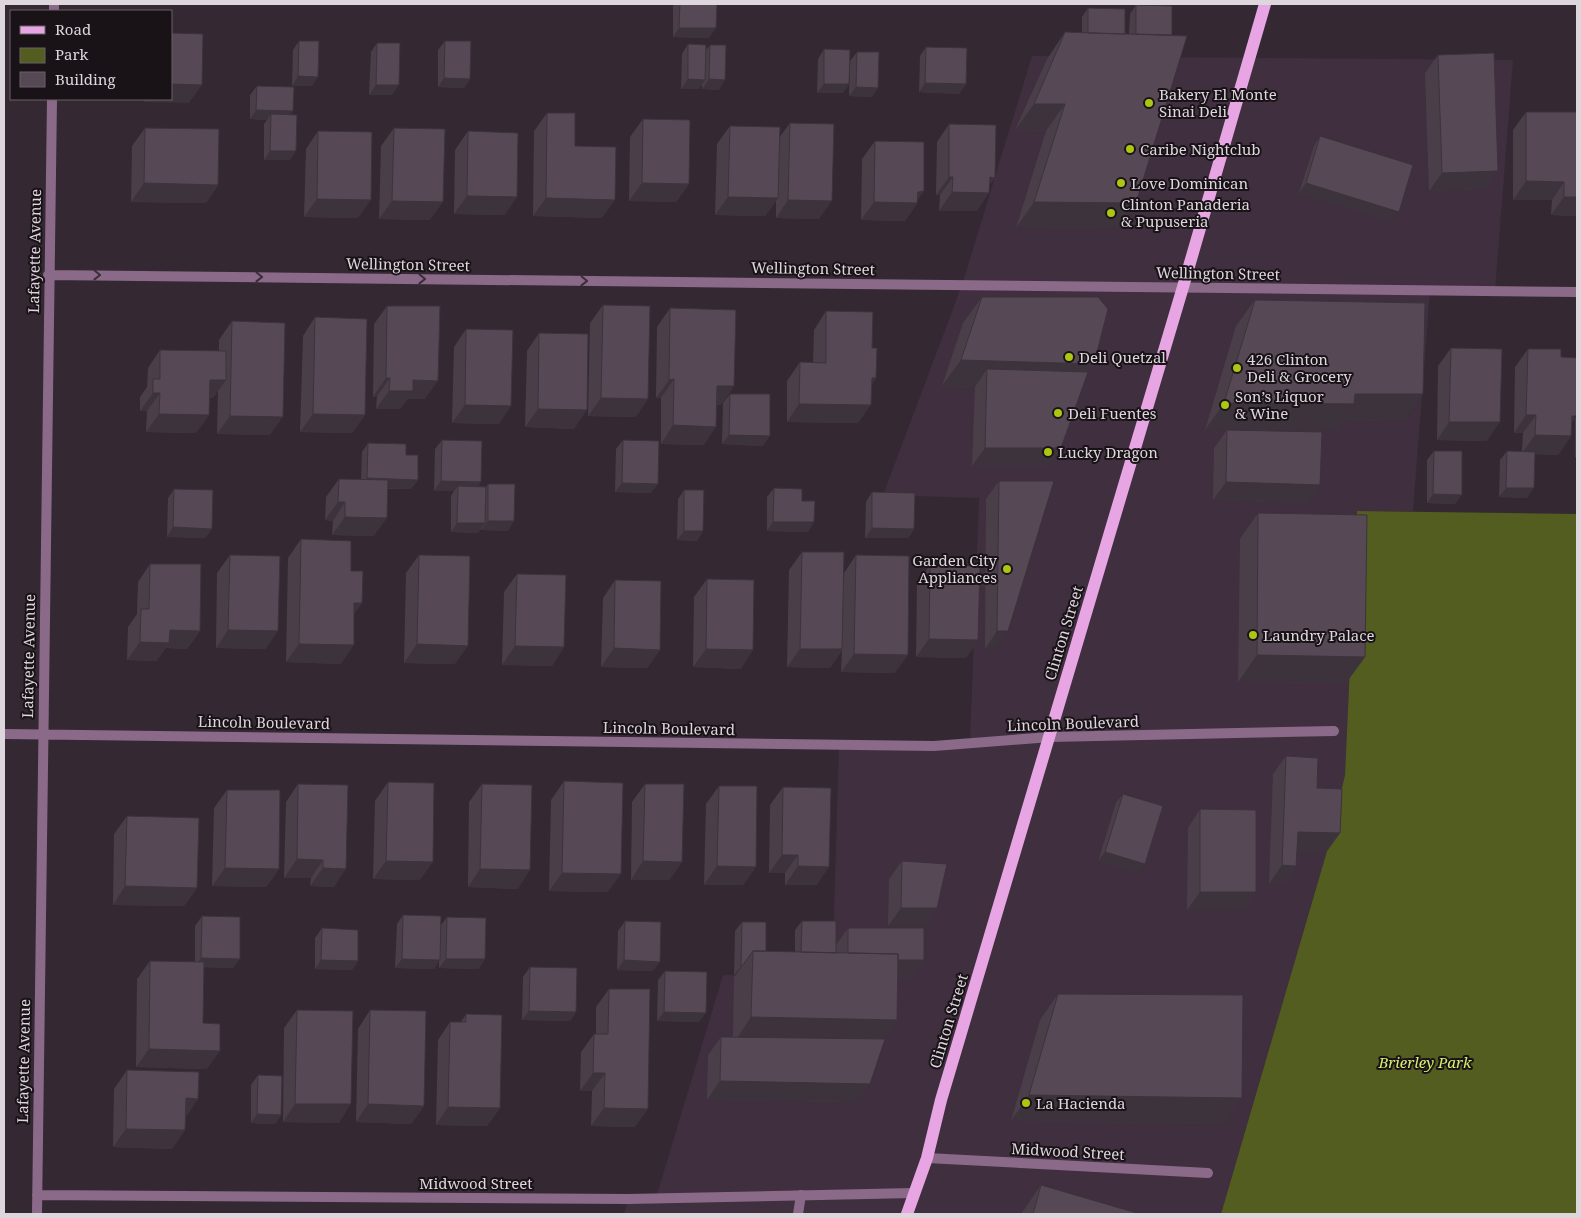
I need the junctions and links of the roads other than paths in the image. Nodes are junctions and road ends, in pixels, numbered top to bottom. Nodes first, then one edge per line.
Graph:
1 (1264, 4) edge
2 (52, 100) edge
3 (48, 275) junction
4 (1183, 287) junction
5 (1577, 292) edge
6 (1334, 731) dead end
7 (4, 734) edge
8 (42, 735) junction
9 (1050, 737) junction
10 (927, 1158) junction
11 (1208, 1174) dead end
12 (914, 1192) junction
13 (37, 1195) junction
14 (801, 1195) junction
15 (36, 1214) edge
16 (798, 1214) edge
17 (907, 1214) edge

1 - 4 main road, Clinton Street
2 - 3 street, Lafayette Avenue
3 -> 4 street, Wellington Street
3 - 8 street, Lafayette Avenue
4 - 5 street, Wellington Street
4 - 9 main road, Clinton Street
6 - 9 street, Lincoln Boulevard
7 - 8 street, Lincoln Boulevard
8 - 9 street, Lincoln Boulevard
8 - 13 street, Lafayette Avenue
9 - 10 main road, Clinton Street
10 - 11 street, Midwood Street
10 - 12 main road, Clinton Street
12 - 14 street, Midwood Street
12 - 17 main road, Clinton Street
13 - 14 street, Midwood Street
13 - 15 street, Lafayette Avenue
14 - 16 street

